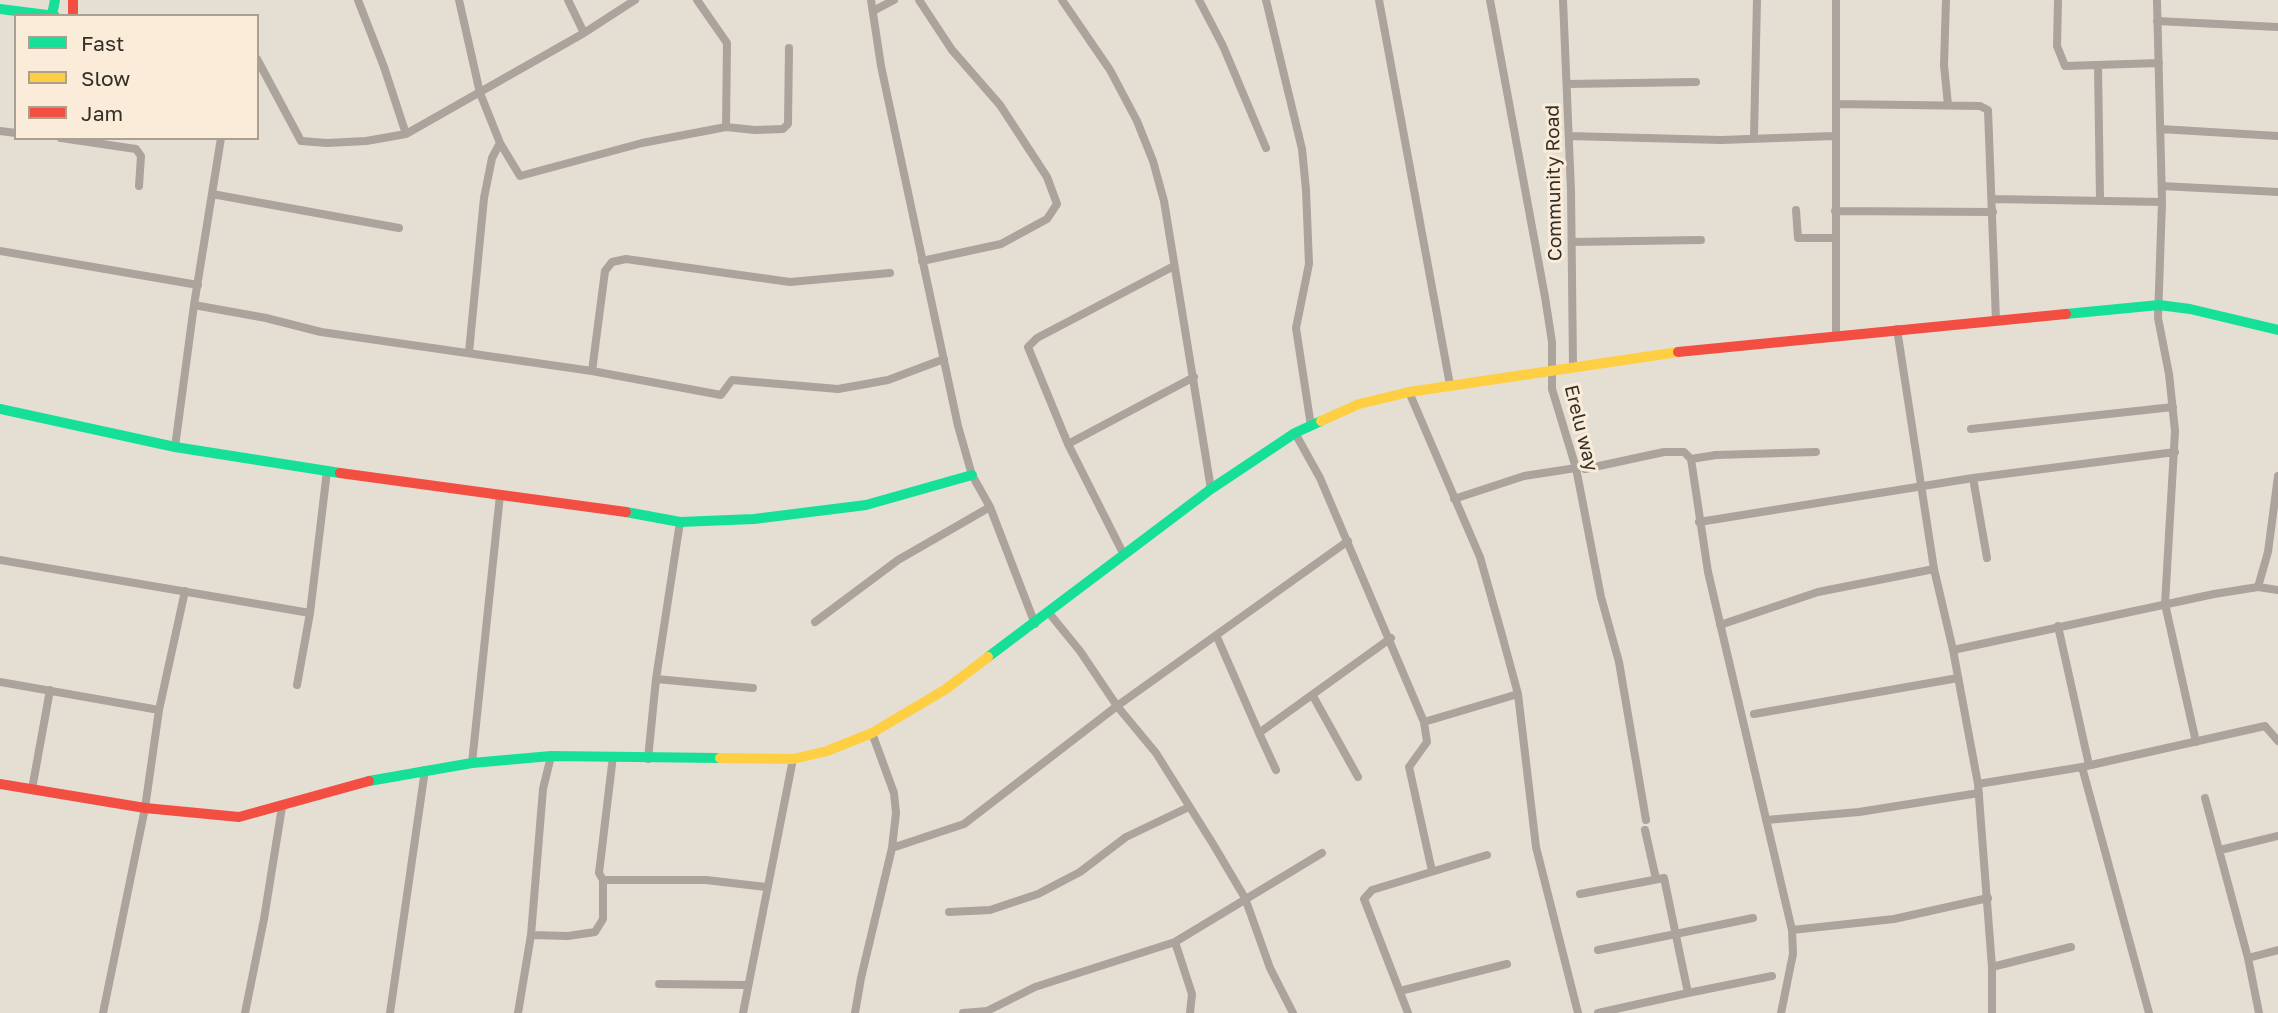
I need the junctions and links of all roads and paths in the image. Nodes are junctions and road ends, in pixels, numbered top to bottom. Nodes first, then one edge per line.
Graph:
1 (358, 0) edge
2 (459, 0) edge
3 (568, 0) edge
4 (635, 0) edge
5 (697, 0) edge
6 (871, 0) edge
7 (894, 0) edge
8 (919, 0) edge
9 (1062, 0) edge
10 (1199, 0) edge
11 (1266, 0) edge
12 (1379, 0) edge
13 (1490, 0) edge
14 (1563, 0) edge
15 (1757, 0) edge
16 (1836, 0) edge
17 (1947, 0) edge
18 (2058, 0) edge
19 (2157, 0) edge
20 (0, 9) edge
21 (873, 11) junction
22 (45, 14) edge
23 (2157, 21) junction
24 (2278, 27) edge
25 (584, 33) junction
26 (789, 48) dead end
27 (2159, 63) junction
28 (259, 64) edge
29 (2098, 67) junction
30 (1696, 82) dead end
31 (1568, 85) junction
32 (480, 93) junction
33 (1836, 104) junction
34 (1948, 105) junction
35 (726, 127) junction
36 (2160, 129) junction
37 (406, 134) junction
38 (1569, 136) junction
39 (1834, 136) junction
40 (2278, 136) edge
41 (1754, 137) junction
42 (75, 140) edge
43 (221, 140) edge
44 (500, 143) junction
45 (1266, 148) dead end
46 (139, 186) dead end
47 (2162, 186) junction
48 (2278, 192) edge
49 (212, 194) junction
50 (1993, 199) junction
51 (2100, 199) junction
52 (2162, 202) junction
53 (1796, 210) dead end
54 (1835, 211) junction
55 (1993, 212) junction
56 (398, 228) dead end
57 (1836, 238) junction
58 (1701, 240) dead end
59 (1572, 242) junction
60 (0, 251) edge
61 (922, 261) junction
62 (1174, 266) junction
63 (890, 273) dead end
64 (198, 285) junction
65 (2159, 305) junction
66 (194, 306) junction
67 (1996, 321) junction
68 (1897, 329) junction
69 (2278, 330) edge
70 (1836, 335) junction
71 (469, 352) junction
72 (944, 359) junction
73 (1573, 366) junction
74 (1553, 369) junction
75 (592, 371) junction
76 (1194, 377) junction
77 (1450, 385) junction
78 (1409, 392) junction
79 (2173, 407) junction
80 (0, 409) edge
81 (1311, 426) junction
82 (1971, 429) dead end
83 (1294, 433) junction
84 (1068, 444) junction
85 (175, 447) junction
86 (1816, 452) dead end
87 (2175, 452) junction
88 (1691, 459) junction
89 (1580, 468) junction
90 (327, 471) junction
91 (972, 475) junction
92 (2278, 477) edge
93 (1973, 478) junction
94 (1919, 486) junction
95 (1211, 489) junction
96 (500, 495) junction
97 (1454, 499) junction
98 (989, 507) junction
99 (680, 522) junction
100 (1699, 522) junction
101 (1348, 541) junction
102 (1124, 555) junction
103 (1987, 558) dead end
104 (0, 560) edge
105 (1934, 569) junction
106 (2258, 587) junction
107 (2278, 590) edge
108 (185, 591) junction
109 (2165, 604) junction
110 (310, 613) junction
111 (1049, 614) junction
112 (815, 622) dead end
113 (1035, 624) junction
114 (1720, 625) junction
115 (2058, 626) junction
116 (1217, 637) junction
117 (1391, 638) junction
118 (1953, 650) junction
119 (1958, 678) junction
120 (656, 679) junction
121 (0, 682) edge
122 (297, 685) dead end
123 (753, 688) dead end
124 (50, 690) junction
125 (1518, 694) junction
126 (1313, 696) junction
127 (1117, 706) junction
128 (159, 710) junction
129 (1754, 714) dead end
130 (1424, 722) junction
131 (2278, 723) edge
132 (2265, 726) junction
133 (872, 733) junction
134 (1259, 733) junction
135 (2278, 741) edge
136 (2196, 742) junction
137 (613, 756) junction
138 (551, 757) junction
139 (648, 759) junction
140 (793, 759) junction
141 (472, 762) junction
142 (2085, 766) junction
143 (425, 770) junction
144 (1276, 770) dead end
145 (1358, 777) dead end
146 (0, 785) edge
147 (32, 789) junction
148 (1979, 789) junction
149 (2205, 798) dead end
150 (282, 807) junction
151 (1189, 807) junction
152 (145, 808) junction
153 (1646, 820) dead end
154 (1766, 820) junction
155 (1645, 830) dead end
156 (2278, 836) edge
157 (892, 848) junction
158 (2220, 850) junction
159 (1322, 853) dead end
160 (1488, 855) dead end
161 (1432, 872) junction
162 (1656, 879) junction
163 (603, 880) junction
164 (766, 887) junction
165 (1580, 894) dead end
166 (1245, 898) junction
167 (1988, 898) junction
168 (949, 912) dead end
169 (1753, 918) dead end
170 (1792, 930) junction
171 (1677, 933) junction
172 (531, 935) junction
173 (1175, 942) junction
174 (2071, 947) dead end
175 (1598, 950) dead end
176 (2278, 950) edge
177 (2248, 958) junction
178 (1507, 964) dead end
179 (1992, 967) junction
180 (1772, 976) dead end
181 (659, 984) dead end
182 (748, 985) junction
183 (1400, 991) junction
184 (1689, 993) junction
185 (103, 1013) edge
186 (245, 1013) edge
187 (390, 1013) edge
188 (518, 1013) edge
189 (743, 1013) edge
190 (855, 1013) edge
191 (963, 1013) edge
192 (1190, 1013) edge
193 (1293, 1013) edge
194 (1408, 1013) edge
195 (1578, 1013) edge
196 (1598, 1013) edge
197 (1781, 1013) edge
198 (1992, 1013) edge
199 (2150, 1013) edge
200 (2259, 1013) edge

1 - 37 street
2 - 32 street
3 - 25 street
4 - 25 street
5 - 35 street
6 - 21 street
7 - 21 street
8 - 61 street
9 - 62 street
10 - 45 street
11 - 81 street
12 - 77 street
13 - 74 street, Erelu way
14 - 31 street, Community Road
15 - 41 street
16 - 33 street
17 - 34 street
18 - 29 street
19 - 23 street
20 - 22 street
21 - 61 street
23 - 24 street
23 - 27 street
25 - 32 street
26 - 35 street
27 - 29 street
27 - 36 street
28 - 37 street
29 - 51 street
30 - 31 street
31 - 38 street, Community Road
32 - 37 street
32 - 44 street
33 - 34 street
33 - 39 street
34 - 50 street
35 - 44 street
36 - 40 street
36 - 47 street
38 - 41 street
38 - 59 street, Community Road
39 - 41 street
39 - 54 street
42 - 46 street
43 - 49 street
44 - 71 street
47 - 48 street
47 - 52 street
49 - 56 street
49 - 64 street
50 - 51 street
50 - 55 street
51 - 52 street
52 - 65 street
53 - 57 street
54 - 55 street
54 - 57 street
55 - 67 street
57 - 70 street
58 - 59 street
59 - 73 street, Community Road
60 - 64 street
61 - 72 street
62 - 76 street
62 - 84 street
63 - 75 street
64 - 66 street
65 - 67 street
65 - 69 street
65 - 79 street
66 - 71 street
66 - 85 street
67 - 68 street
68 - 70 street
68 - 94 street
70 - 73 street
71 - 75 street
72 - 75 street
72 - 91 street
73 - 74 street
74 - 77 street
74 - 89 street, Erelu way
76 - 84 street
76 - 95 street
77 - 78 street
78 - 81 street
78 - 97 street
79 - 82 street
79 - 87 street
80 - 85 street
81 - 83 street
83 - 95 street
83 - 101 street
84 - 102 street
85 - 90 street
86 - 88 street
87 - 93 street
87 - 109 street
88 - 89 street
88 - 100 street
89 - 97 street
89 - 153 street, Erelu way
90 - 96 street
90 - 110 street
91 - 98 street
91 - 99 street
92 - 106 street
93 - 94 street
93 - 103 street
94 - 100 street
94 - 105 street
95 - 102 street
96 - 99 street
96 - 141 street
97 - 125 street
98 - 112 street
98 - 113 street
99 - 120 street
100 - 114 street
101 - 116 street
101 - 117 street
102 - 111 street
104 - 108 street
105 - 114 street
105 - 118 street
106 - 107 street
106 - 109 street
108 - 110 street
108 - 128 street
109 - 115 street
109 - 136 street
110 - 122 street
111 - 113 street
111 - 127 street
113 - 133 street
114 - 154 street
115 - 118 street
115 - 142 street
116 - 127 street
116 - 134 street
117 - 126 street
117 - 130 street
118 - 119 street
119 - 129 street
119 - 148 street
120 - 123 street
120 - 139 street
121 - 124 street
124 - 128 street
124 - 147 street
125 - 130 street
125 - 195 street
126 - 134 street
126 - 145 street
127 - 151 street
127 - 157 street
128 - 152 street
130 - 161 street
131 - 132 street
132 - 135 street
132 - 136 street
133 - 140 street
133 - 157 street
134 - 144 street
136 - 142 street
137 - 138 street
137 - 139 street
137 - 163 street
138 - 141 street
138 - 172 street
139 - 140 street
140 - 164 street
141 - 143 street
142 - 148 street
142 - 199 street
143 - 150 street
143 - 187 street
146 - 147 street
147 - 152 street
148 - 154 street
148 - 167 street
149 - 158 street
150 - 152 street
150 - 186 street
151 - 166 street
151 - 168 street
152 - 185 street
154 - 170 street
155 - 162 street
156 - 158 street
157 - 190 street
158 - 177 street
159 - 166 street
160 - 161 street
161 - 183 street
162 - 165 street
162 - 171 street
163 - 164 street
163 - 172 street
164 - 182 street
166 - 173 street
166 - 193 street
167 - 170 street
167 - 179 street
169 - 171 street
170 - 197 street
171 - 175 street
171 - 184 street
172 - 188 street
173 - 191 street
173 - 192 street
174 - 179 street
176 - 177 street
177 - 200 street
178 - 183 street
179 - 198 street
180 - 184 street
181 - 182 street
182 - 189 street
183 - 194 street
184 - 196 street

